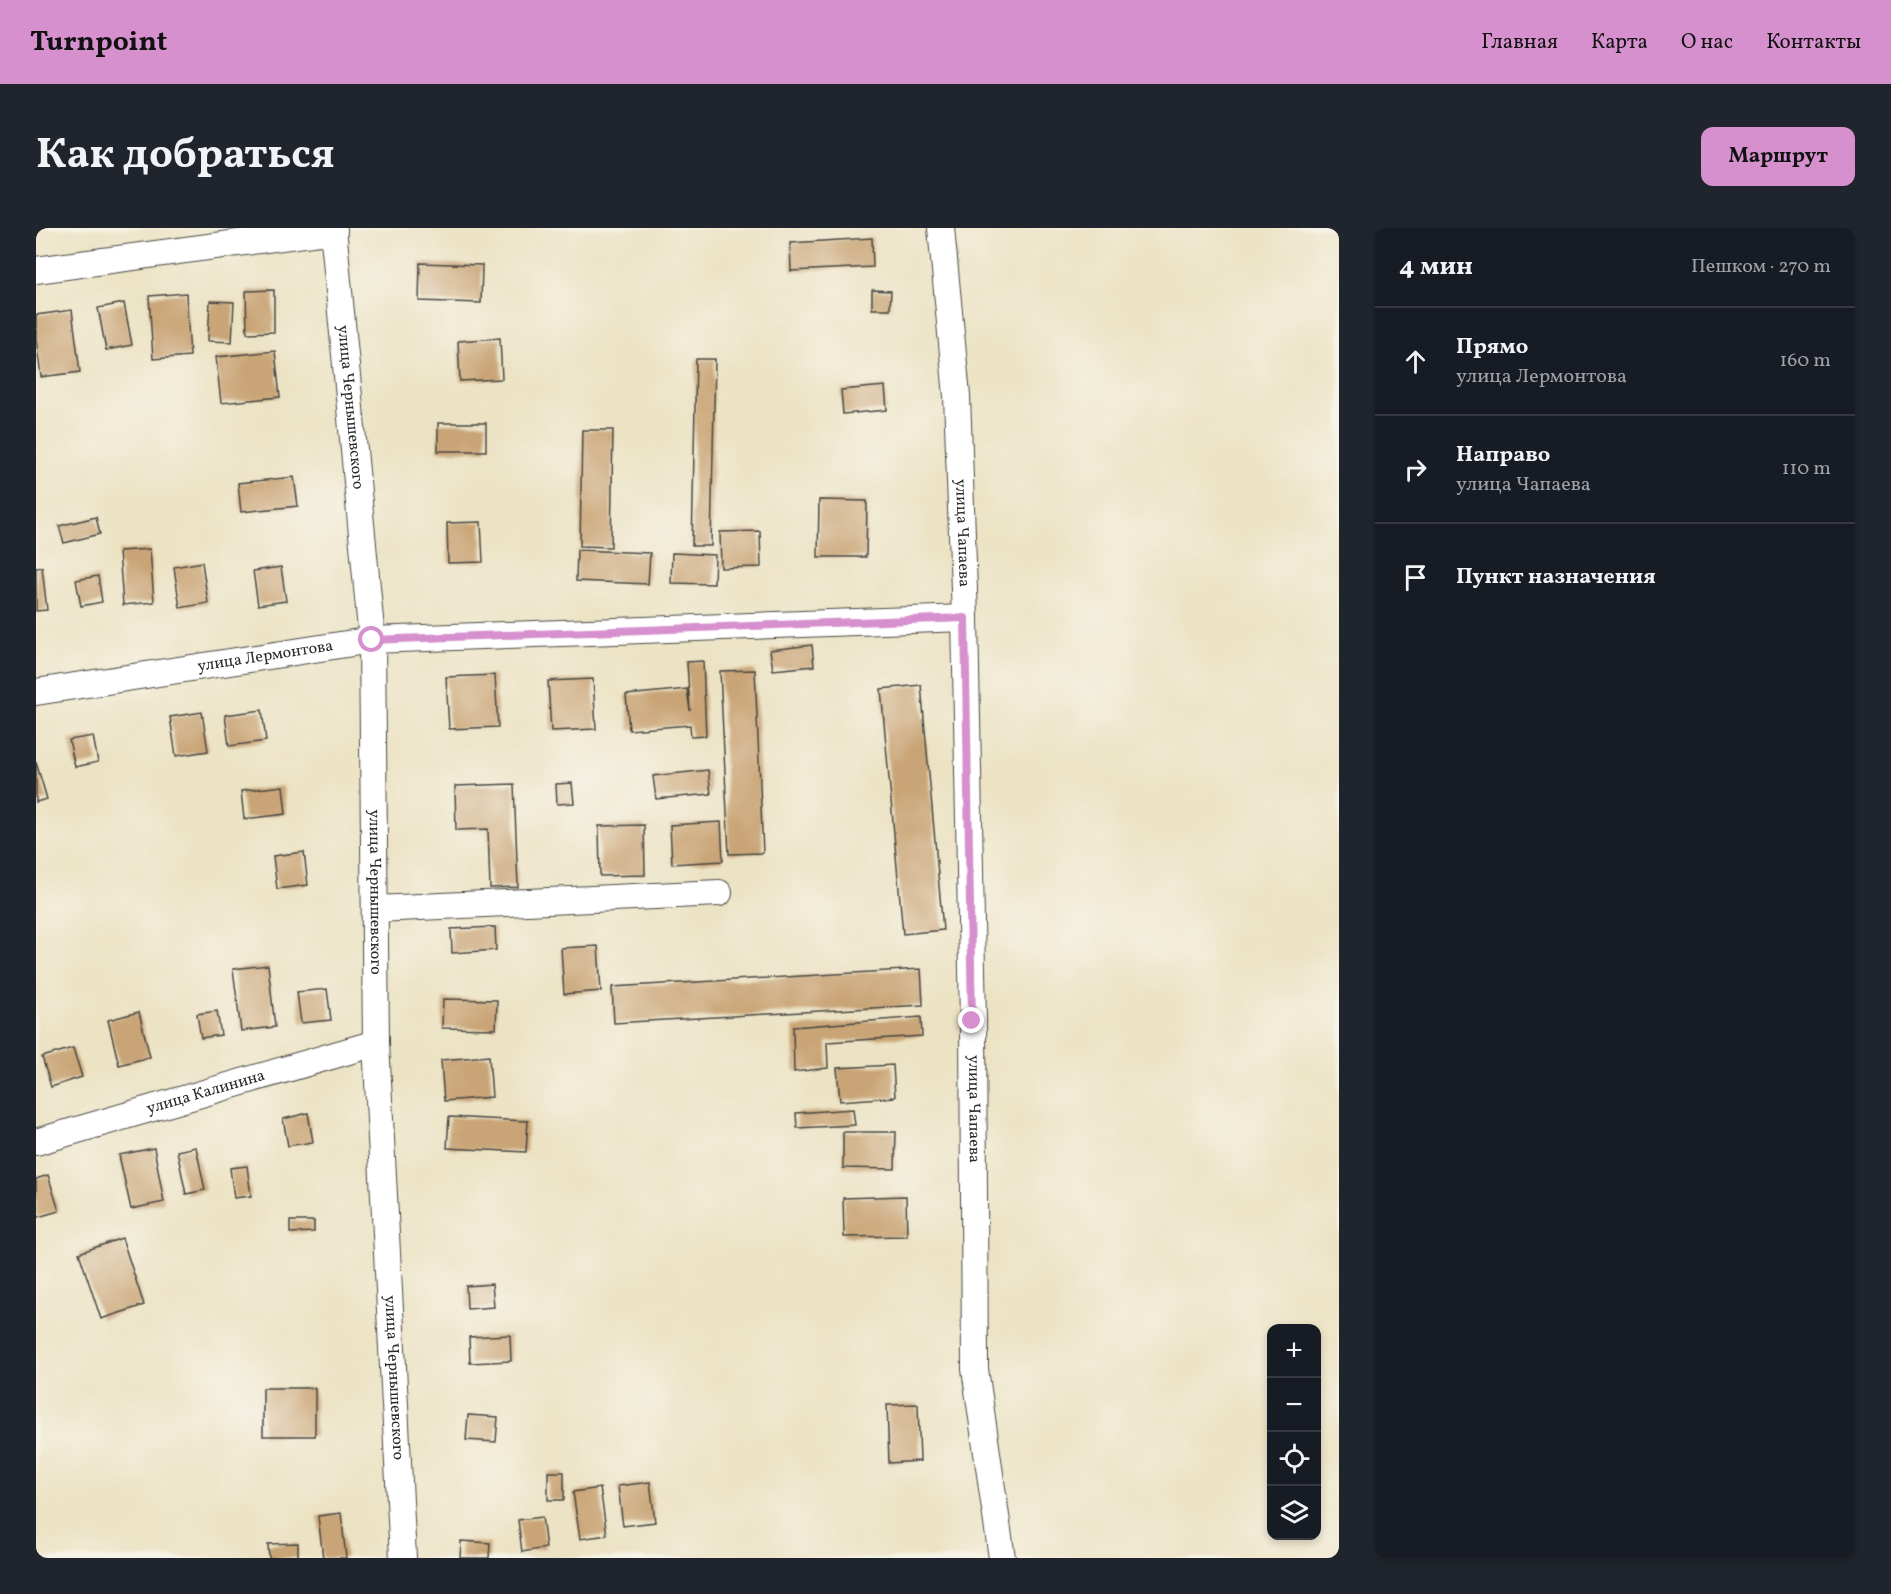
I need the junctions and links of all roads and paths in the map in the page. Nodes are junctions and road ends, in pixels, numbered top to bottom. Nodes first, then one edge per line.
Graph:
1 (941, 228) edge
2 (333, 229) edge
3 (36, 270) edge
4 (965, 618) junction
5 (372, 640) junction
6 (36, 692) edge
7 (719, 893) dead end
8 (375, 909) junction
9 (376, 1043) junction
10 (36, 1142) edge
11 (403, 1558) edge
12 (1002, 1558) edge

1 - 4 street, улица Чапаева
2 - 3 street
2 - 5 street, улица Чернышевского
4 - 5 street, улица Лермонтова
4 - 12 street, улица Чапаева
5 - 6 street, улица Лермонтова
5 - 8 street, улица Чернышевского
7 - 8 street
8 - 9 street, улица Чернышевского
9 - 10 street, улица Калинина
9 - 11 street, улица Чернышевского

